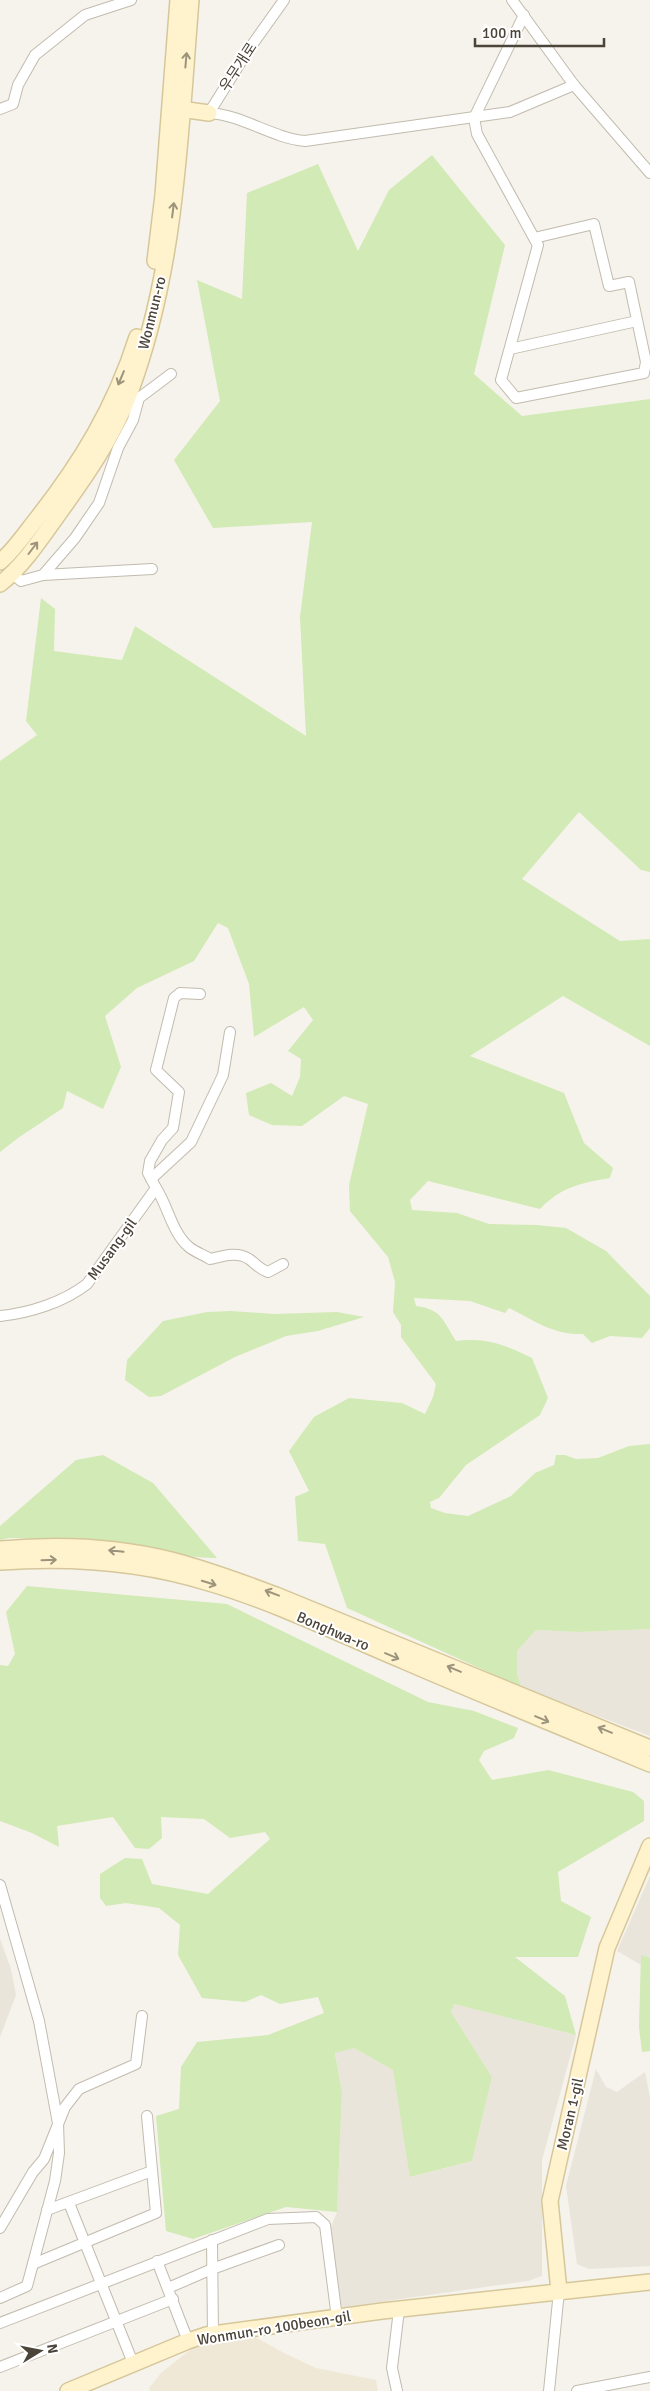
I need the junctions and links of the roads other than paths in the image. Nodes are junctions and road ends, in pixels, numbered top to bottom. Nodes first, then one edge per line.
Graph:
1 (131, 0) edge
2 (178, 0) edge
3 (191, 0) edge
4 (284, 0) edge
5 (512, 0) edge
6 (524, 15) junction
7 (574, 85) junction
8 (0, 108) edge
9 (176, 108) junction
10 (209, 113) junction
11 (474, 118) junction
12 (650, 173) edge
13 (534, 238) junction
14 (637, 321) junction
15 (510, 349) junction
16 (171, 374) dead end
17 (134, 397) junction
18 (0, 562) edge
19 (152, 569) dead end
20 (13, 574) junction
21 (43, 575) junction
22 (0, 584) edge
23 (200, 994) dead end
24 (230, 1032) dead end
25 (154, 1183) junction
26 (282, 1264) dead end
27 (0, 1316) edge
28 (0, 1549) edge
29 (0, 1562) edge
30 (650, 1748) edge
31 (650, 1764) edge
32 (650, 1846) edge
33 (0, 1885) edge
34 (142, 2016) dead end
35 (147, 2116) dead end
36 (58, 2123) junction
37 (152, 2170) junction
38 (69, 2203) junction
39 (47, 2210) junction
40 (0, 2228) edge
41 (212, 2240) junction
42 (85, 2242) junction
43 (279, 2245) dead end
44 (157, 2261) junction
45 (33, 2264) junction
46 (212, 2269) junction
47 (650, 2282) edge
48 (101, 2283) junction
49 (168, 2288) junction
50 (559, 2291) junction
51 (0, 2298) edge
52 (173, 2299) junction
53 (399, 2310) junction
54 (336, 2318) junction
55 (115, 2321) junction
56 (0, 2323) edge
57 (213, 2334) junction
58 (188, 2341) junction
59 (133, 2363) junction
60 (0, 2366) edge
61 (650, 2377) edge
62 (68, 2391) edge
63 (397, 2391) edge
64 (549, 2391) edge
65 (577, 2391) edge

1 - 8 street
2 - 9 street, Wonmun-ro
9 -> 3 street, Wonmun-ro
4 - 10 street, 우무개로
5 - 6 street
6 - 7 street
6 - 11 street
7 - 11 street
7 - 12 street
9 - 10 street
17 -> 9 street, Wonmun-ro
9 -> 18 street, Wonmun-ro
10 - 11 street
11 - 13 street
13 - 14 street
13 - 15 street
14 - 15 street
14 - 15 street
16 - 17 street
20 -> 17 street, Wonmun-ro
17 - 21 street
19 - 21 street
20 - 21 street
20 - 22 street, Wonmun-ro
23 - 25 street
24 - 25 street, Musang-gil
25 - 26 street
25 - 27 street, Musang-gil
30 -> 28 street, Bonghwa-ro
29 -> 31 street, Bonghwa-ro
32 - 50 street, Moran 1-gil
33 - 36 street
34 - 36 street
35 - 37 street
36 - 39 street
36 - 40 street
37 - 38 street
37 - 42 street
38 - 39 street
38 - 42 street
39 - 45 street
41 - 44 street
41 - 46 street
41 - 54 street
42 - 45 street
42 - 48 street
43 - 46 street
44 - 48 street
44 - 49 street
45 - 51 street
46 - 49 street
46 - 57 street
47 - 50 street, Wonmun-ro 100beon-gil
48 - 55 street
48 - 56 street
49 - 52 street
50 - 53 street, Wonmun-ro 100beon-gil
50 - 64 street, Moran 1-gil
52 - 55 street
52 - 58 street
53 - 54 street, Wonmun-ro 100beon-gil
53 - 63 street
54 - 57 street, Wonmun-ro 100beon-gil
55 - 59 street
55 - 60 street
57 - 58 street, Wonmun-ro 100beon-gil
58 - 59 street, Wonmun-ro 100beon-gil
59 - 62 street, Wonmun-ro 100beon-gil
61 - 65 street

